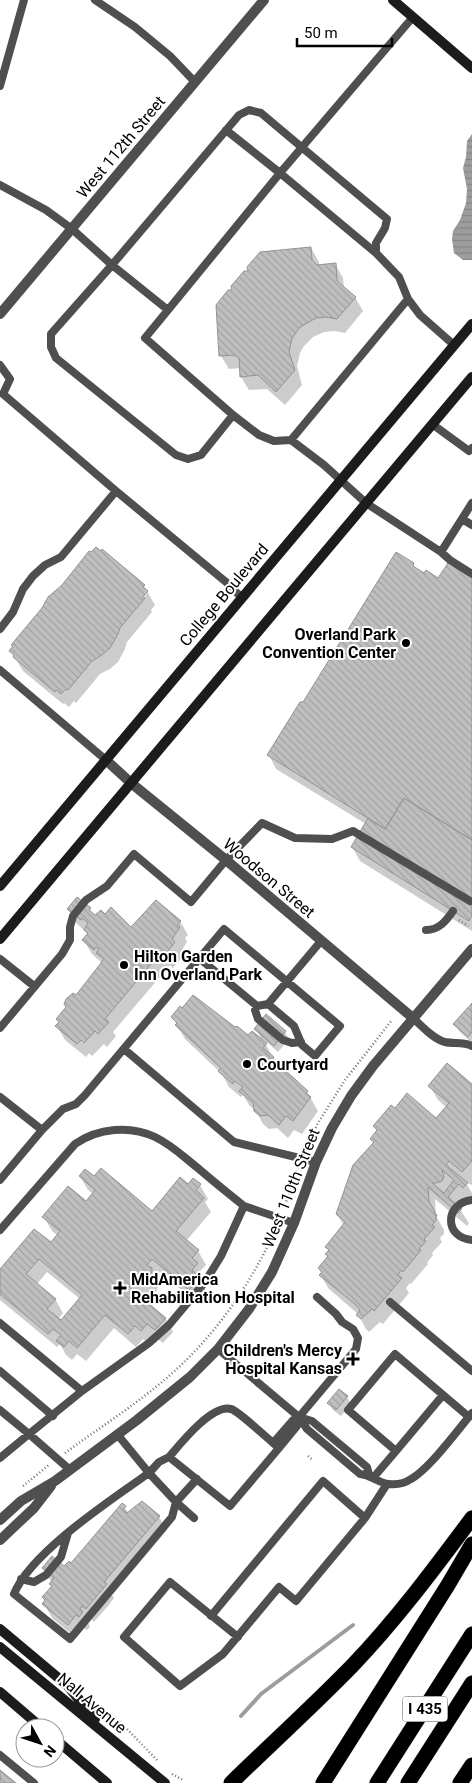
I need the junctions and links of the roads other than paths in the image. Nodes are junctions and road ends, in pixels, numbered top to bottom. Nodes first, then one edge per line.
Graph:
1 (24, 0) edge
2 (95, 0) edge
3 (264, 0) edge
4 (393, 0) edge
5 (413, 17) junction
6 (472, 68) edge
7 (195, 82) junction
8 (0, 86) edge
9 (226, 130) junction
10 (302, 148) junction
11 (280, 174) junction
12 (0, 185) edge
13 (72, 229) junction
14 (376, 253) junction
15 (112, 265) junction
16 (408, 299) junction
17 (168, 310) junction
18 (0, 314) edge
19 (472, 324) edge
20 (454, 345) junction
21 (0, 365) edge
22 (472, 377) edge
23 (233, 415) junction
24 (432, 424) junction
25 (291, 440) junction
26 (471, 451) edge
27 (340, 480) junction
28 (116, 491) junction
29 (366, 503) junction
30 (472, 503) edge
31 (462, 519) junction
32 (472, 525) edge
33 (441, 552) junction
34 (472, 574) edge
35 (242, 598) junction
36 (0, 629) edge
37 (0, 670) edge
38 (106, 760) junction
39 (131, 783) junction
40 (226, 860) junction
41 (0, 886) edge
42 (470, 902) dead end
43 (453, 911) dead end
44 (426, 930) dead end
45 (0, 939) edge
46 (321, 942) junction
47 (472, 949) edge
48 (0, 958) edge
49 (199, 958) junction
50 (288, 981) junction
51 (34, 986) junction
52 (268, 1004) junction
53 (257, 1006) junction
54 (413, 1018) junction
55 (0, 1028) edge
56 (301, 1042) junction
57 (472, 1046) edge
58 (124, 1049) junction
59 (0, 1097) edge
60 (42, 1130) junction
61 (316, 1162) junction
62 (0, 1180) edge
63 (472, 1200) edge
64 (244, 1206) junction
65 (294, 1223) junction
66 (0, 1230) edge
67 (472, 1240) edge
68 (316, 1297) dead end
69 (390, 1302) dead end
70 (0, 1323) edge
71 (218, 1349) junction
72 (0, 1371) edge
73 (472, 1371) edge
74 (82, 1392) junction
75 (443, 1395) junction
76 (0, 1410) edge
77 (470, 1415) edge
78 (52, 1416) junction
79 (299, 1417) junction
80 (29, 1434) junction
81 (117, 1434) junction
82 (276, 1445) junction
83 (396, 1451) junction
84 (170, 1457) junction
85 (0, 1458) edge
86 (69, 1469) junction
87 (148, 1472) junction
88 (371, 1476) junction
89 (197, 1479) junction
90 (55, 1481) junction
91 (387, 1484) junction
92 (176, 1502) junction
93 (194, 1518) dead end
94 (365, 1518) junction
95 (472, 1518) edge
96 (0, 1520) edge
97 (68, 1533) junction
98 (0, 1540) edge
99 (472, 1544) edge
100 (22, 1579) junction
101 (211, 1616) junction
102 (0, 1629) edge
103 (472, 1634) edge
104 (238, 1637) junction
105 (0, 1647) edge
106 (472, 1683) edge
107 (0, 1692) edge
108 (30, 1718) edge
109 (110, 1737) junction
110 (65, 1747) edge
111 (0, 1755) edge
112 (472, 1765) edge
113 (34, 1783) edge
114 (107, 1783) edge
115 (165, 1783) edge
116 (231, 1783) edge
117 (323, 1783) edge
118 (377, 1783) edge
119 (408, 1783) edge
120 (460, 1783) edge

1 - 8 lane
2 - 7 lane
3 - 7 street, West 112th Street
4 - 5 main road
5 - 6 main road
5 - 10 lane
7 - 13 street, West 112th Street
9 - 10 lane
9 - 11 lane
9 - 15 lane
10 - 11 lane
10 - 14 lane
11 - 14 lane
11 - 17 lane
12 - 13 lane
13 - 15 lane
13 - 18 street, West 112th Street
14 - 16 lane
15 - 17 lane
15 - 23 lane
16 - 20 lane
16 - 25 lane
17 - 23 lane
19 - 20 main road, College Boulevard
20 - 27 main road, College Boulevard
21 - 28 lane
22 - 24 main road
23 - 25 lane
24 - 26 lane
24 - 29 main road
25 - 27 lane
27 - 29 lane
27 - 35 main road, College Boulevard
28 - 35 lane
28 - 36 lane
29 - 33 lane
29 - 39 main road
30 - 31 lane
31 - 32 lane
31 - 33 lane
33 - 34 lane
35 - 38 main road, College Boulevard
37 - 38 lane
38 - 39 street, Woodson Street
38 - 41 main road, College Boulevard
39 - 40 street, Woodson Street
39 - 45 main road
40 - 42 lane
40 - 46 street, Woodson Street
40 - 51 lane
43 - 44 lane
46 - 50 lane
46 - 54 street, Woodson Street
47 - 54 street, West 110th Street
48 - 51 lane
49 - 50 lane
49 - 53 lane
49 - 58 lane
50 - 52 lane
50 - 56 lane
51 - 55 lane
52 - 53 lane
52 - 56 lane
53 - 56 lane
54 - 57 lane
54 - 61 street, West 110th Street
58 - 60 lane
58 - 61 lane
59 - 60 lane
60 - 62 lane
61 - 65 street, West 110th Street
63 - 67 lane
64 - 65 lane
64 - 66 lane
64 - 74 lane
65 - 71 street, West 110th Street
68 - 79 lane
69 - 73 lane
70 - 74 lane
71 - 79 lane
71 - 81 street, West 110th Street
72 - 78 lane
74 - 78 lane
75 - 77 lane
75 - 83 lane
75 - 83 lane
76 - 80 lane
77 - 91 lane
78 - 80 lane
79 - 82 lane
79 - 88 lane
80 - 85 lane
80 - 86 lane
81 - 86 street, West 110th Street
81 - 87 lane
82 - 84 lane
82 - 89 lane
83 - 88 lane
84 - 87 lane
84 - 89 lane
86 - 90 street, West 110th Street
87 - 92 lane
87 - 97 lane
88 - 91 lane
89 - 92 lane
90 - 96 street, West 110th Street
90 - 98 street, West 110th Street
91 - 94 lane
92 - 93 lane
92 - 100 lane
94 - 101 lane
94 - 104 lane
95 - 116 highway
97 - 100 lane
97 - 100 lane
99 - 117 highway
101 - 104 lane
101 - 104 lane
102 - 109 main road
103 - 118 highway, I 435
105 - 109 main road, Nall Avenue
106 - 119 highway, I 435
107 - 108 main road
109 - 115 main road, Nall Avenue
110 - 114 main road
111 - 113 lane
112 - 120 highway

